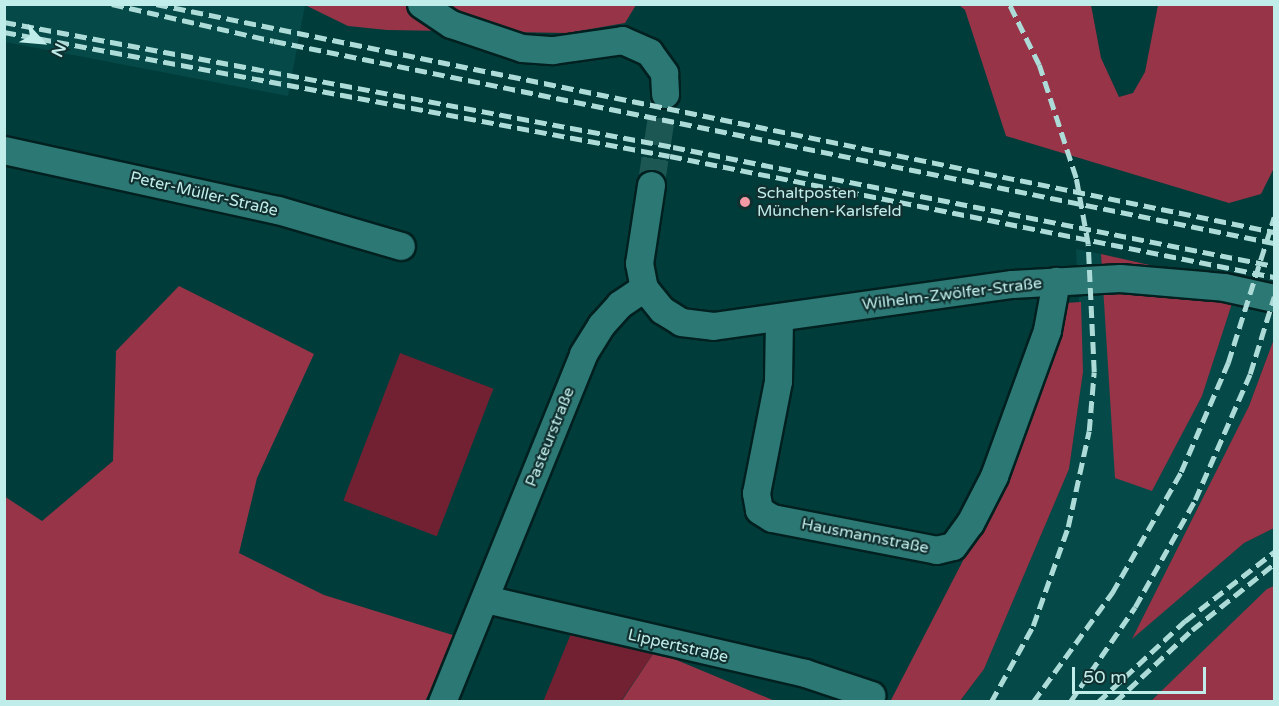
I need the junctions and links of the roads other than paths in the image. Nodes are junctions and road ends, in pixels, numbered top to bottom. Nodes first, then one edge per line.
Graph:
1 (421, 4) edge
2 (665, 94) tunnel mouth
3 (4, 150) edge
4 (651, 185) tunnel mouth
5 (401, 246) dead end
6 (1056, 281) junction
7 (644, 288) junction
8 (1275, 298) edge
9 (779, 318) junction
10 (484, 599) junction
11 (871, 695) dead end
12 (442, 702) edge

1 - 2 street
3 - 5 street, Peter-Müller-Straße
4 - 7 street
6 - 8 street, Wilhelm-Zwölfer-Straße
6 - 9 street, Wilhelm-Zwölfer-Straße
6 - 9 street, Hausmannstraße
7 - 9 street, Wilhelm-Zwölfer-Straße
7 - 10 street, Pasteurstraße
10 - 11 street, Lippertstraße
10 - 12 street, Pasteurstraße

